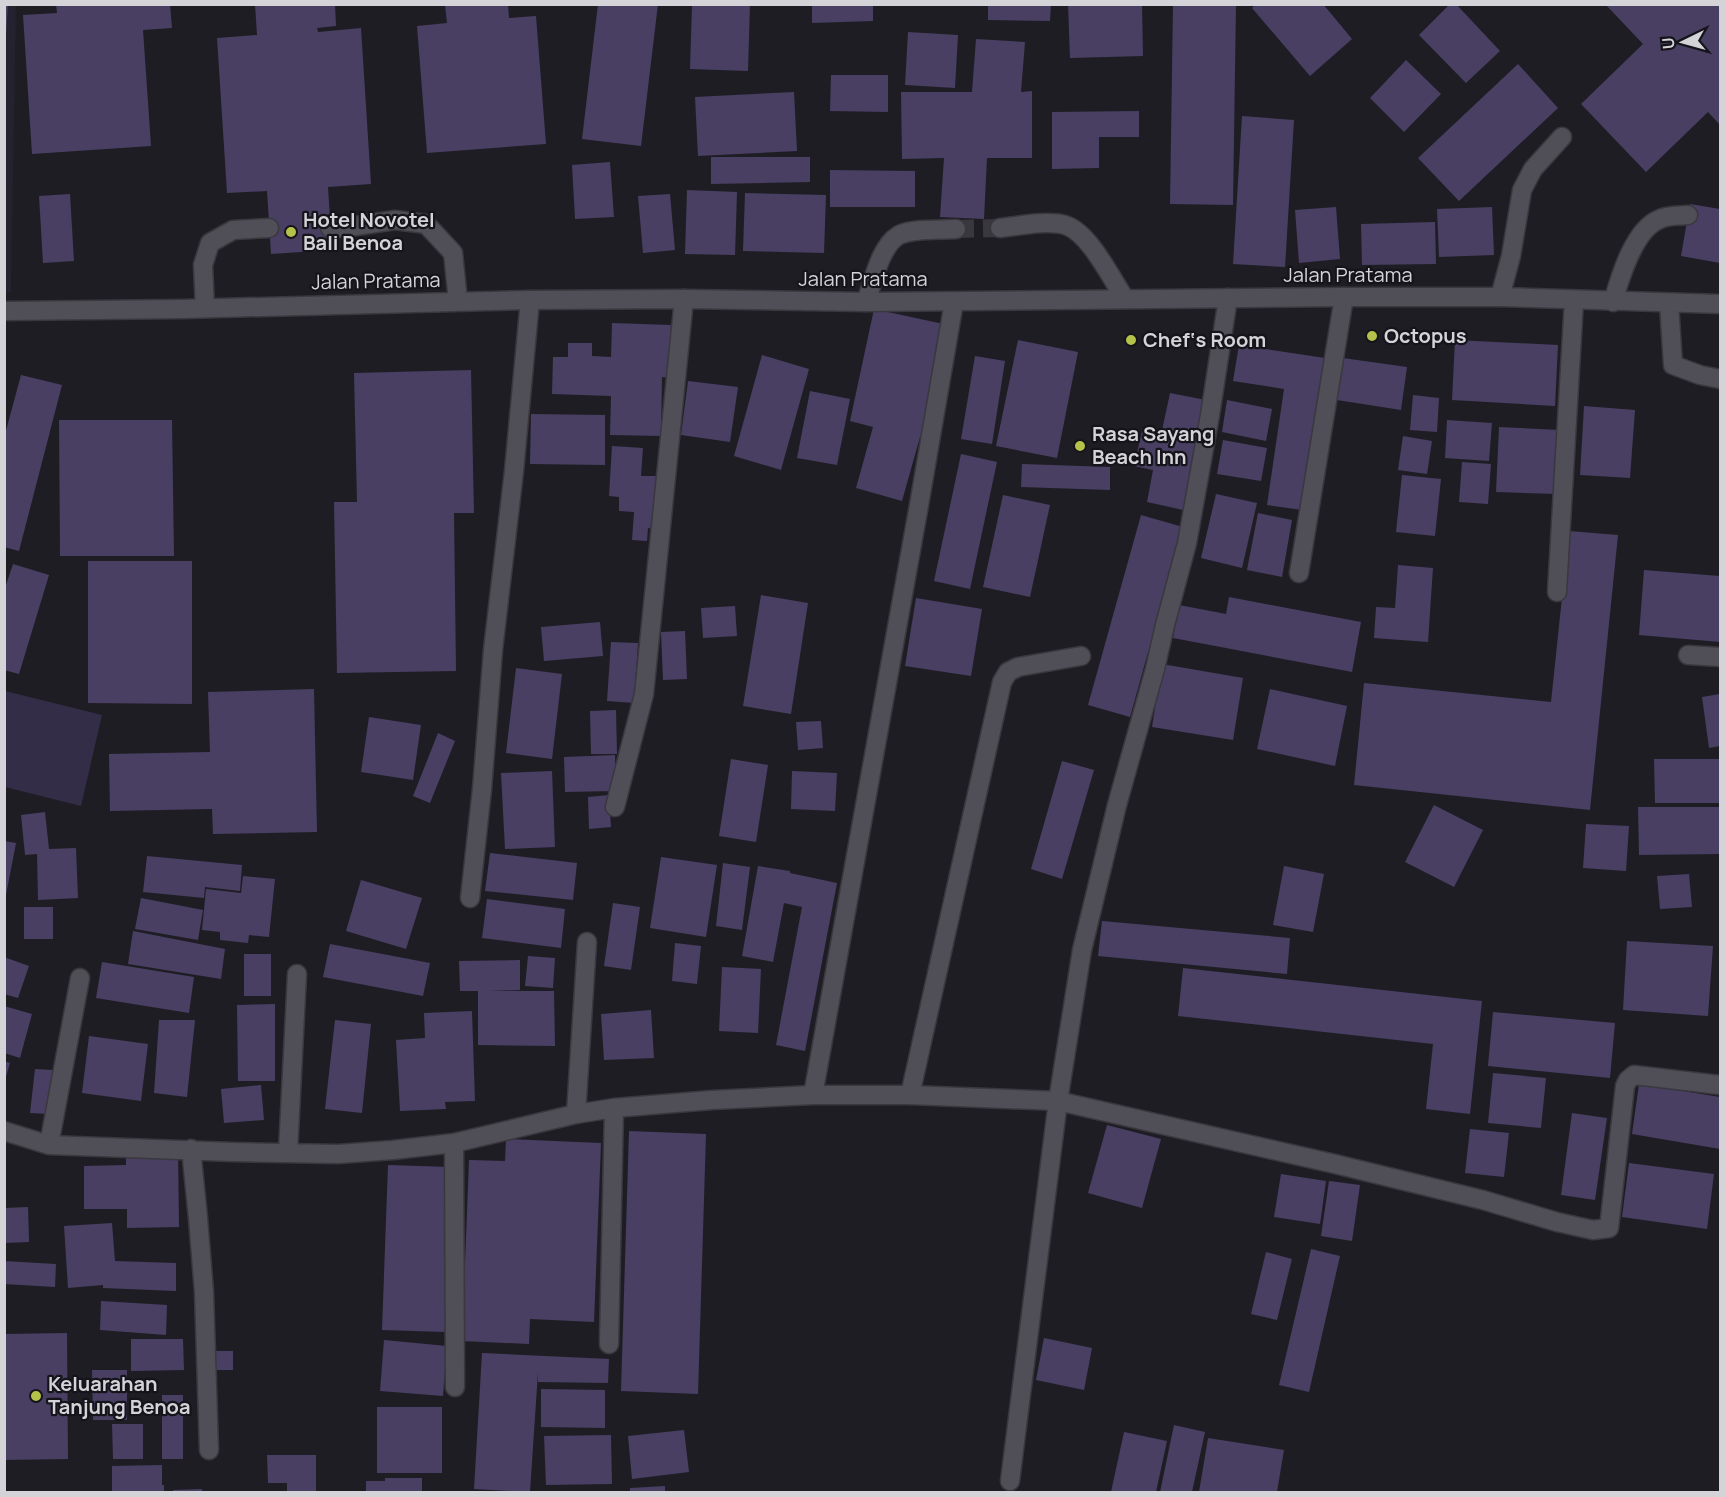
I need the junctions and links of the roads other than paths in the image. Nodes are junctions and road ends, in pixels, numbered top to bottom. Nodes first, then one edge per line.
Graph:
1 (1562, 137) dead end
2 (1688, 215) dead end
3 (269, 228) dead end
4 (330, 228) dead end
5 (1000, 228) tunnel mouth
6 (956, 229) tunnel mouth
7 (1344, 297) junction
8 (1500, 297) junction
9 (1228, 298) junction
10 (684, 299) junction
11 (1125, 299) junction
12 (530, 300) junction
13 (1574, 300) junction
14 (458, 301) junction
15 (866, 302) junction
16 (954, 302) junction
17 (1613, 302) junction
18 (1669, 303) junction
19 (1720, 304) edge
20 (205, 308) junction
21 (4, 311) edge
22 (1720, 379) edge
23 (1299, 573) dead end
24 (1557, 592) dead end
25 (1688, 655) dead end
26 (1081, 656) dead end
27 (1720, 657) edge
28 (615, 807) dead end
29 (470, 898) dead end
30 (587, 942) dead end
31 (297, 974) dead end
32 (80, 978) dead end
33 (1720, 1085) edge
34 (813, 1095) junction
35 (910, 1095) junction
36 (1058, 1101) junction
37 (614, 1108) junction
38 (576, 1114) junction
39 (4, 1131) edge
40 (454, 1143) junction
41 (49, 1145) junction
42 (191, 1149) junction
43 (288, 1152) junction
44 (609, 1344) dead end
45 (455, 1387) dead end
46 (209, 1450) dead end
47 (1010, 1481) dead end

1 - 8 street
2 - 17 street
3 - 20 street
4 - 14 street
5 - 11 street
6 - 15 street
7 - 8 street, Jalan Pratama
7 - 9 street, Jalan Pratama
7 - 23 street
8 - 13 street, Jalan Pratama
9 - 11 street, Jalan Pratama
9 - 36 street
10 - 12 street, Jalan Pratama
10 - 15 street, Jalan Pratama
10 - 28 street
11 - 16 street, Jalan Pratama
12 - 14 street, Jalan Pratama
12 - 29 street
13 - 17 street, Jalan Pratama
13 - 24 street
14 - 20 street, Jalan Pratama
15 - 16 street, Jalan Pratama
16 - 34 street
17 - 18 street, Jalan Pratama
18 - 19 street, Jalan Pratama
18 - 22 street
20 - 21 street, Jalan Pratama
25 - 27 street
26 - 35 street
30 - 38 street
31 - 43 street
32 - 41 street
33 - 36 street
34 - 35 street
34 - 37 street
35 - 36 street
36 - 47 street
37 - 38 street
37 - 44 street
38 - 40 street
39 - 41 street
40 - 43 street
40 - 45 street
41 - 42 street
42 - 43 street
42 - 46 street

